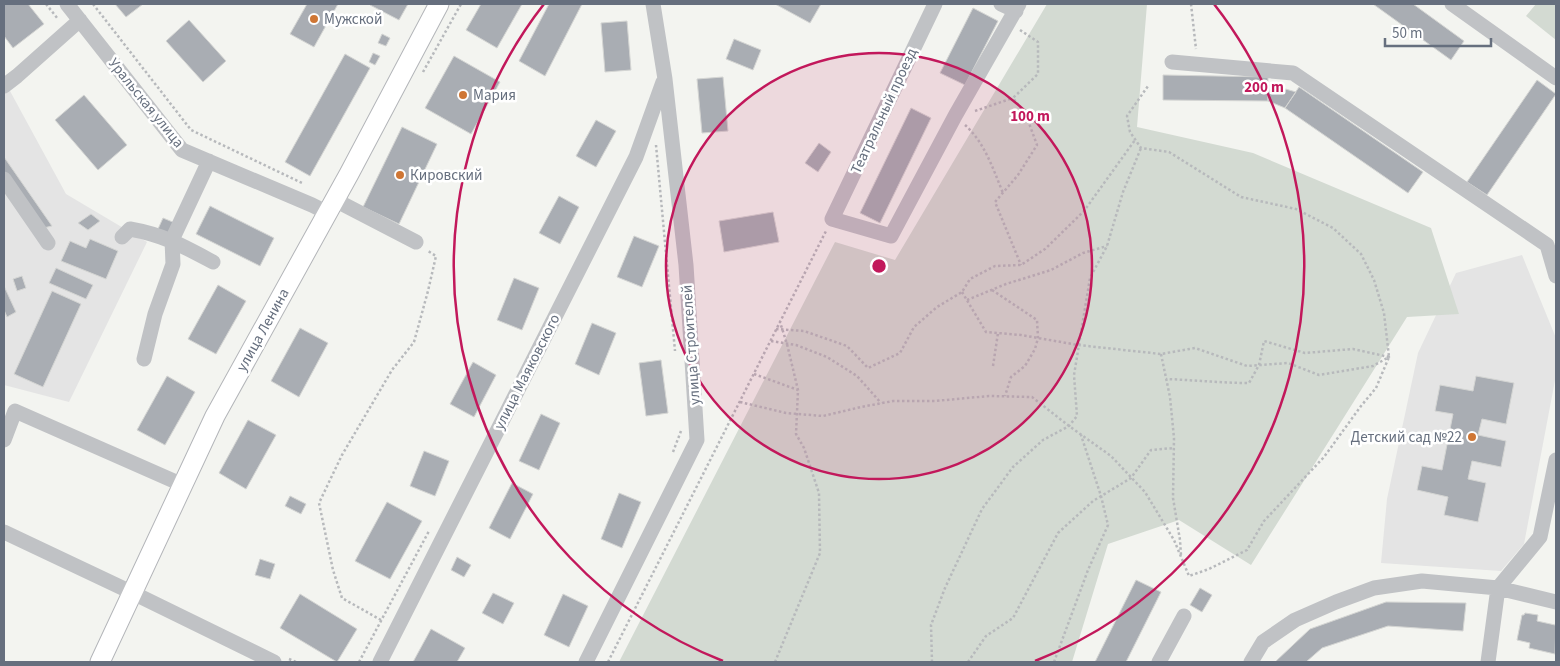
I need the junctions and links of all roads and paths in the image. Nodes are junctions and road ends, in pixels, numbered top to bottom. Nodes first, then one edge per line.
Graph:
1 (68, 4) edge
2 (93, 4) edge
3 (438, 4) edge
4 (461, 4) edge
5 (653, 4) edge
6 (935, 4) edge
7 (1001, 4) edge
8 (1191, 4) edge
9 (1452, 4) edge
10 (1015, 13) edge
11 (80, 20) junction
12 (1172, 62) dead end
13 (1198, 64) junction
14 (1556, 78) edge
15 (665, 79) junction
16 (419, 80) dead end
17 (4, 86) edge
18 (1148, 86) dead end
19 (1013, 98) junction
20 (954, 116) junction
21 (655, 137) dead end
22 (1135, 140) junction
23 (1141, 148) junction
24 (209, 161) junction
25 (4, 179) edge
26 (304, 185) dead end
27 (1003, 193) junction
28 (331, 206) junction
29 (832, 219) junction
30 (122, 238) dead end
31 (172, 240) junction
32 (416, 242) joint
33 (48, 243) dead end
34 (1107, 246) junction
35 (213, 262) dead end
36 (1021, 265) junction
37 (1556, 276) edge
38 (992, 290) junction
39 (962, 292) junction
40 (967, 300) junction
41 (780, 322) junction
42 (776, 329) junction
43 (782, 330) junction
44 (998, 333) junction
45 (1038, 338) junction
46 (771, 341) junction
47 (787, 344) junction
48 (1078, 345) junction
49 (1161, 354) junction
50 (1389, 357) junction
51 (144, 359) dead end
52 (676, 360) dead end
53 (1259, 365) junction
54 (993, 366) dead end
55 (754, 374) junction
56 (1166, 378) junction
57 (798, 390) junction
58 (1005, 396) junction
59 (740, 402) junction
60 (881, 403) junction
61 (9, 408) edge
62 (796, 414) junction
63 (1069, 426) junction
64 (682, 428) dead end
65 (1080, 434) junction
66 (4, 440) edge
67 (1174, 448) junction
68 (673, 452) dead end
69 (1556, 460) edge
70 (1132, 478) junction
71 (183, 485) junction
72 (1100, 496) junction
73 (4, 532) edge
74 (1182, 559) junction
75 (1498, 588) junction
76 (133, 592) junction
77 (1556, 602) edge
78 (1184, 616) dead end
79 (381, 620) dead end
80 (100, 662) edge
81 (274, 662) edge
82 (380, 662) edge
83 (586, 662) edge
84 (608, 662) edge
85 (775, 662) edge
86 (932, 662) edge
87 (968, 662) edge
88 (1054, 662) edge
89 (1159, 662) edge
90 (1252, 662) edge
91 (1488, 662) edge

1 - 11 street, Уральская улица
2 - 26 path
3 - 28 main road, улица Ленина
4 - 16 path
5 - 15 street, улица Строителей
6 - 29 street, Театральный проезд
7 - 10 street
8 - 13 path
9 - 14 street
10 - 19 path
10 - 20 street
11 - 17 street
11 - 24 street, Уральская улица
12 - 13 street
13 - 37 street
15 - 82 street, улица Маяковского
15 - 83 street, улица Строителей
18 - 22 path
19 - 20 path
19 - 27 path
20 - 27 path
20 - 29 street
21 - 52 path
22 - 23 path
22 - 36 path
23 - 34 path
23 - 50 path
24 - 28 street, Уральская улица
24 - 31 street
25 - 33 street
27 - 36 path
28 - 32 street, Уральская улица
28 - 71 main road, улица Ленина
29 - 41 path
30 - 31 street
31 - 35 street
31 - 51 street
32 - 79 path
34 - 38 path
34 - 48 path
36 - 39 path
38 - 40 path
38 - 45 path
39 - 40 path
39 - 43 path
40 - 44 path
41 - 42 path
41 - 43 path
42 - 43 path
42 - 46 path
43 - 47 path
44 - 45 path
44 - 54 path
45 - 48 path
45 - 58 path
46 - 47 path
46 - 55 path
47 - 57 path
47 - 60 path
48 - 49 path
48 - 63 path
49 - 53 path
49 - 56 path
50 - 53 path
50 - 53 path
50 - 74 path
53 - 56 path
55 - 57 path
55 - 59 path
56 - 67 path
57 - 62 path
58 - 60 path
58 - 63 path
59 - 62 path
59 - 84 path
60 - 62 path
61 - 66 street
61 - 71 street
62 - 85 path
63 - 65 path
63 - 86 path
64 - 68 path
65 - 70 path
65 - 72 path
67 - 70 path
67 - 74 path
69 - 75 street
70 - 72 path
70 - 74 path
71 - 76 main road, улица Ленина
72 - 87 path
72 - 88 path
73 - 76 street
75 - 77 street
75 - 90 street
75 - 91 street
76 - 80 main road, улица Ленина
76 - 81 street
78 - 89 street

